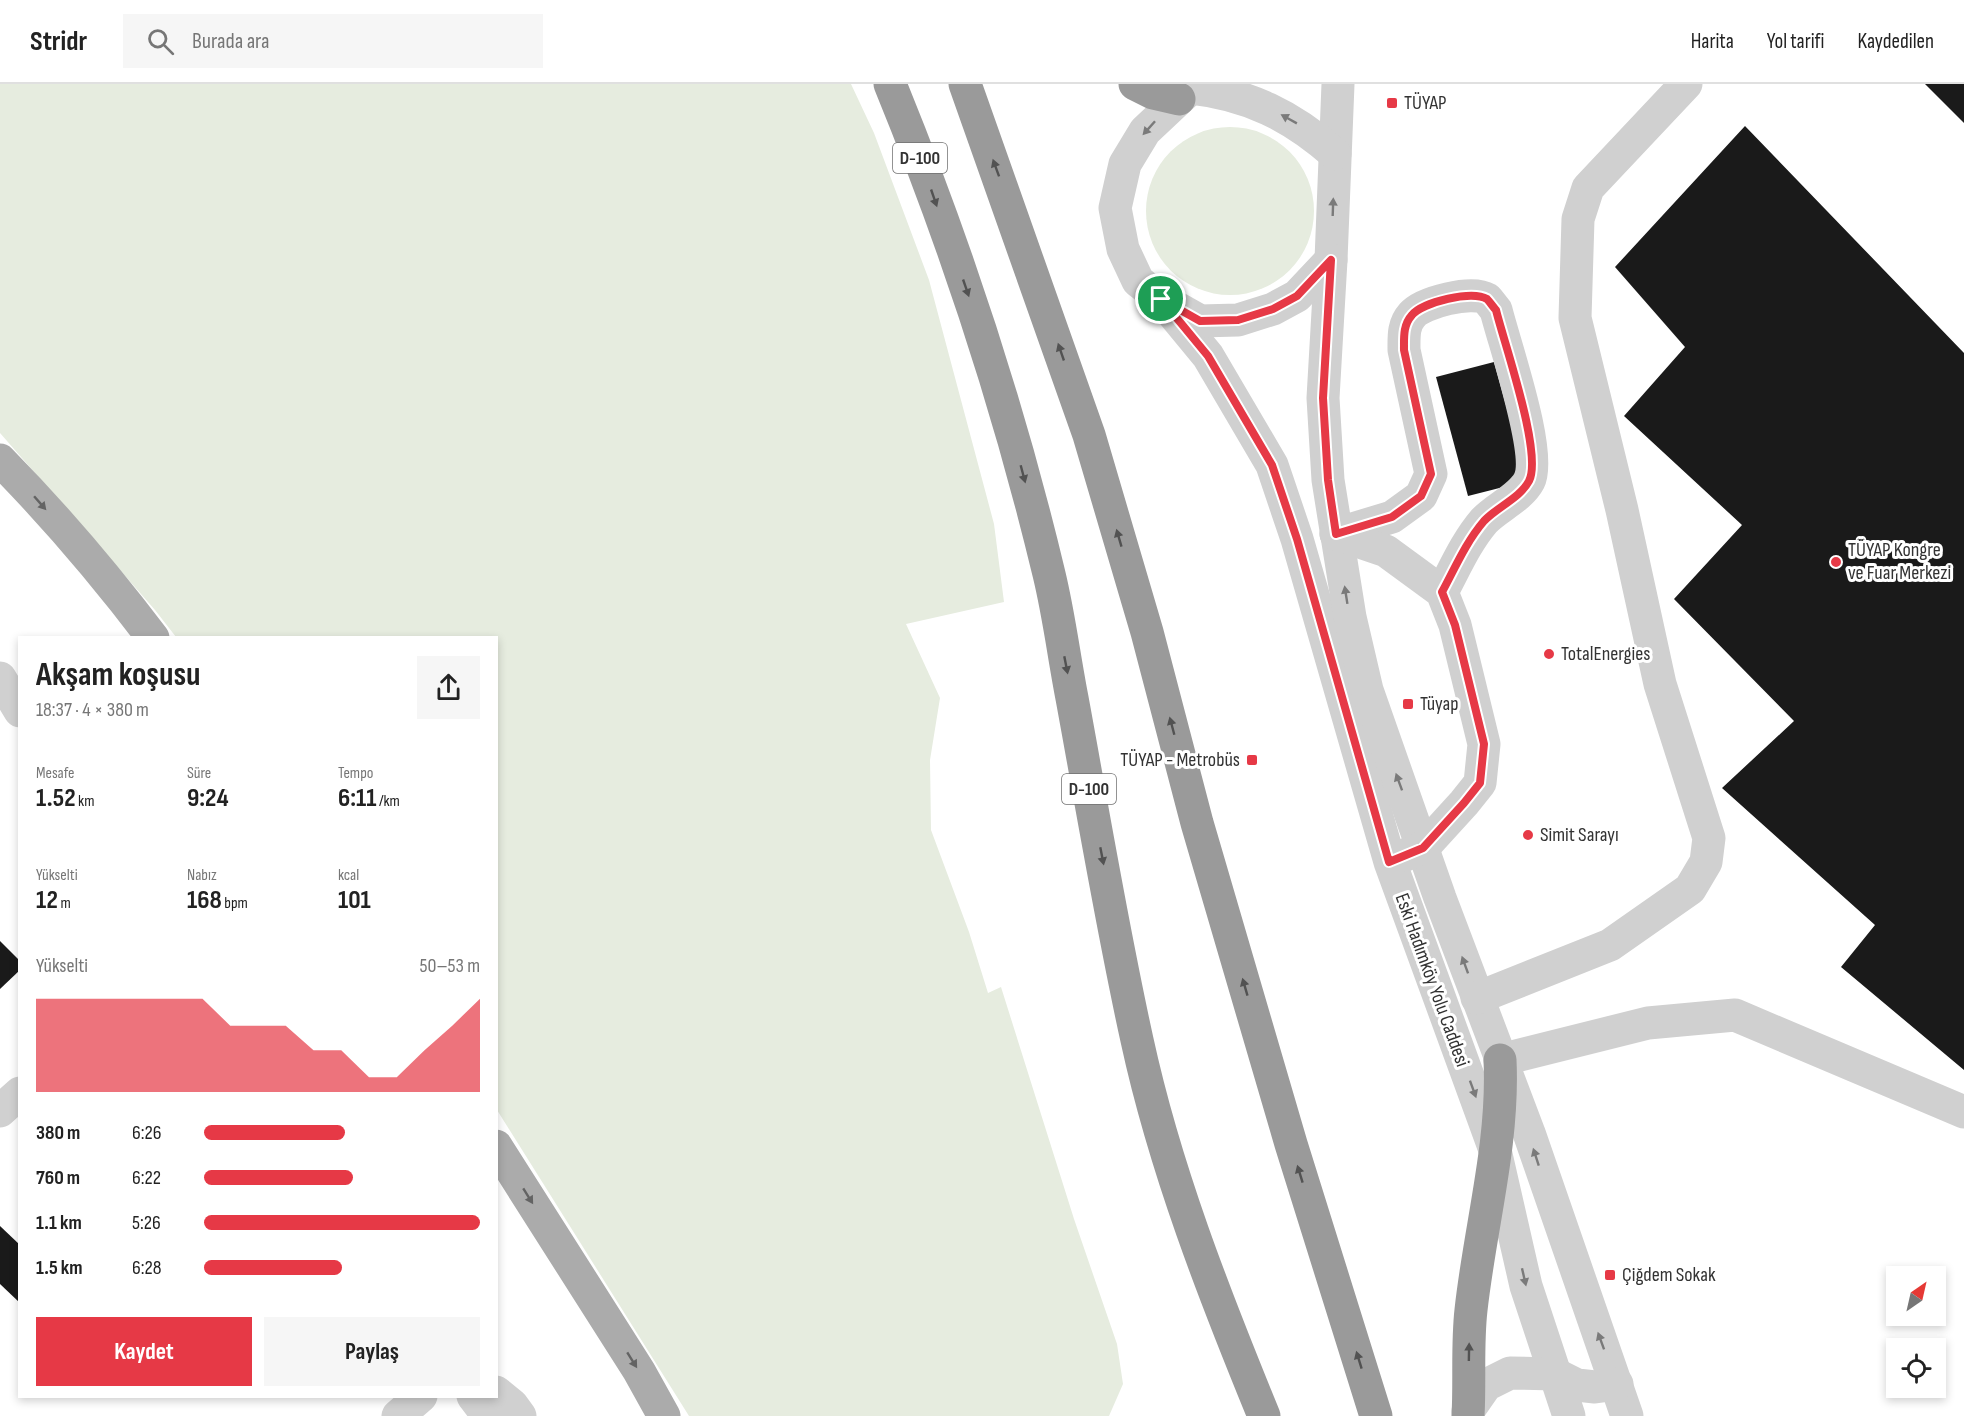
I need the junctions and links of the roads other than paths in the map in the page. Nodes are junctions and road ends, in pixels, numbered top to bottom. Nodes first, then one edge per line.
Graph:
1 (890, 84) edge
2 (966, 84) edge
3 (1135, 84) edge
4 (1338, 84) edge
5 (1686, 84) edge
6 (1188, 90) edge
7 (1335, 154) junction
8 (1331, 260) junction
9 (1161, 299) junction
10 (0, 460) edge
11 (1336, 534) junction
12 (1442, 592) junction
13 (152, 636) edge
14 (0, 678) edge
15 (18, 708) edge
16 (1423, 848) junction
17 (1389, 862) junction
18 (1477, 998) junction
19 (1500, 1060) junction
20 (18, 1095) edge
21 (0, 1111) edge
22 (1964, 1112) edge
23 (498, 1149) edge
24 (1495, 1150) junction
25 (1235, 1344) junction
26 (1555, 1374) junction
27 (1617, 1384) junction
28 (498, 1394) edge
29 (419, 1398) edge
30 (474, 1398) edge
31 (1468, 1413) edge
32 (398, 1416) edge
33 (488, 1416) edge
34 (520, 1416) edge
35 (664, 1416) edge
36 (1244, 1416) edge
37 (1264, 1416) edge
38 (1376, 1416) edge
39 (1569, 1416) edge
40 (1627, 1416) edge

1 -> 25 highway, D-100
38 -> 2 highway
3 - 6 highway
4 - 7 street, Eski Hadımköy Yolu Caddesi
5 - 18 street
7 -> 6 street
6 -> 9 street, Eski Hadımköy Yolu Caddesi
8 -> 7 street, Eski Hadımköy Yolu Caddesi
8 - 9 street
8 - 11 street, Eski Hadımköy Yolu Caddesi
9 - 17 street, Eski Hadımköy Yolu Caddesi
10 -> 13 main road
11 - 12 street
11 - 12 street
16 -> 11 street, Eski Hadımköy Yolu Caddesi
12 - 16 street
14 - 15 street
16 - 17 street
18 -> 16 street, Eski Hadımköy Yolu Caddesi
17 -> 24 street, Eski Hadımköy Yolu Caddesi
18 - 19 street, Eski Hadımköy Yolu Caddesi
19 - 22 street
19 - 24 highway
27 -> 19 street, Eski Hadımköy Yolu Caddesi
20 - 21 street
23 -> 35 main road
24 -> 26 street, Eski Hadımköy Yolu Caddesi
31 -> 24 highway
25 - 36 highway
25 - 37 highway, D-100
26 - 27 street
26 - 31 street
26 - 39 street, Eski Hadımköy Yolu Caddesi
27 - 40 street, Eski Hadımköy Yolu Caddesi
28 - 34 street
29 - 32 street
30 - 33 street

